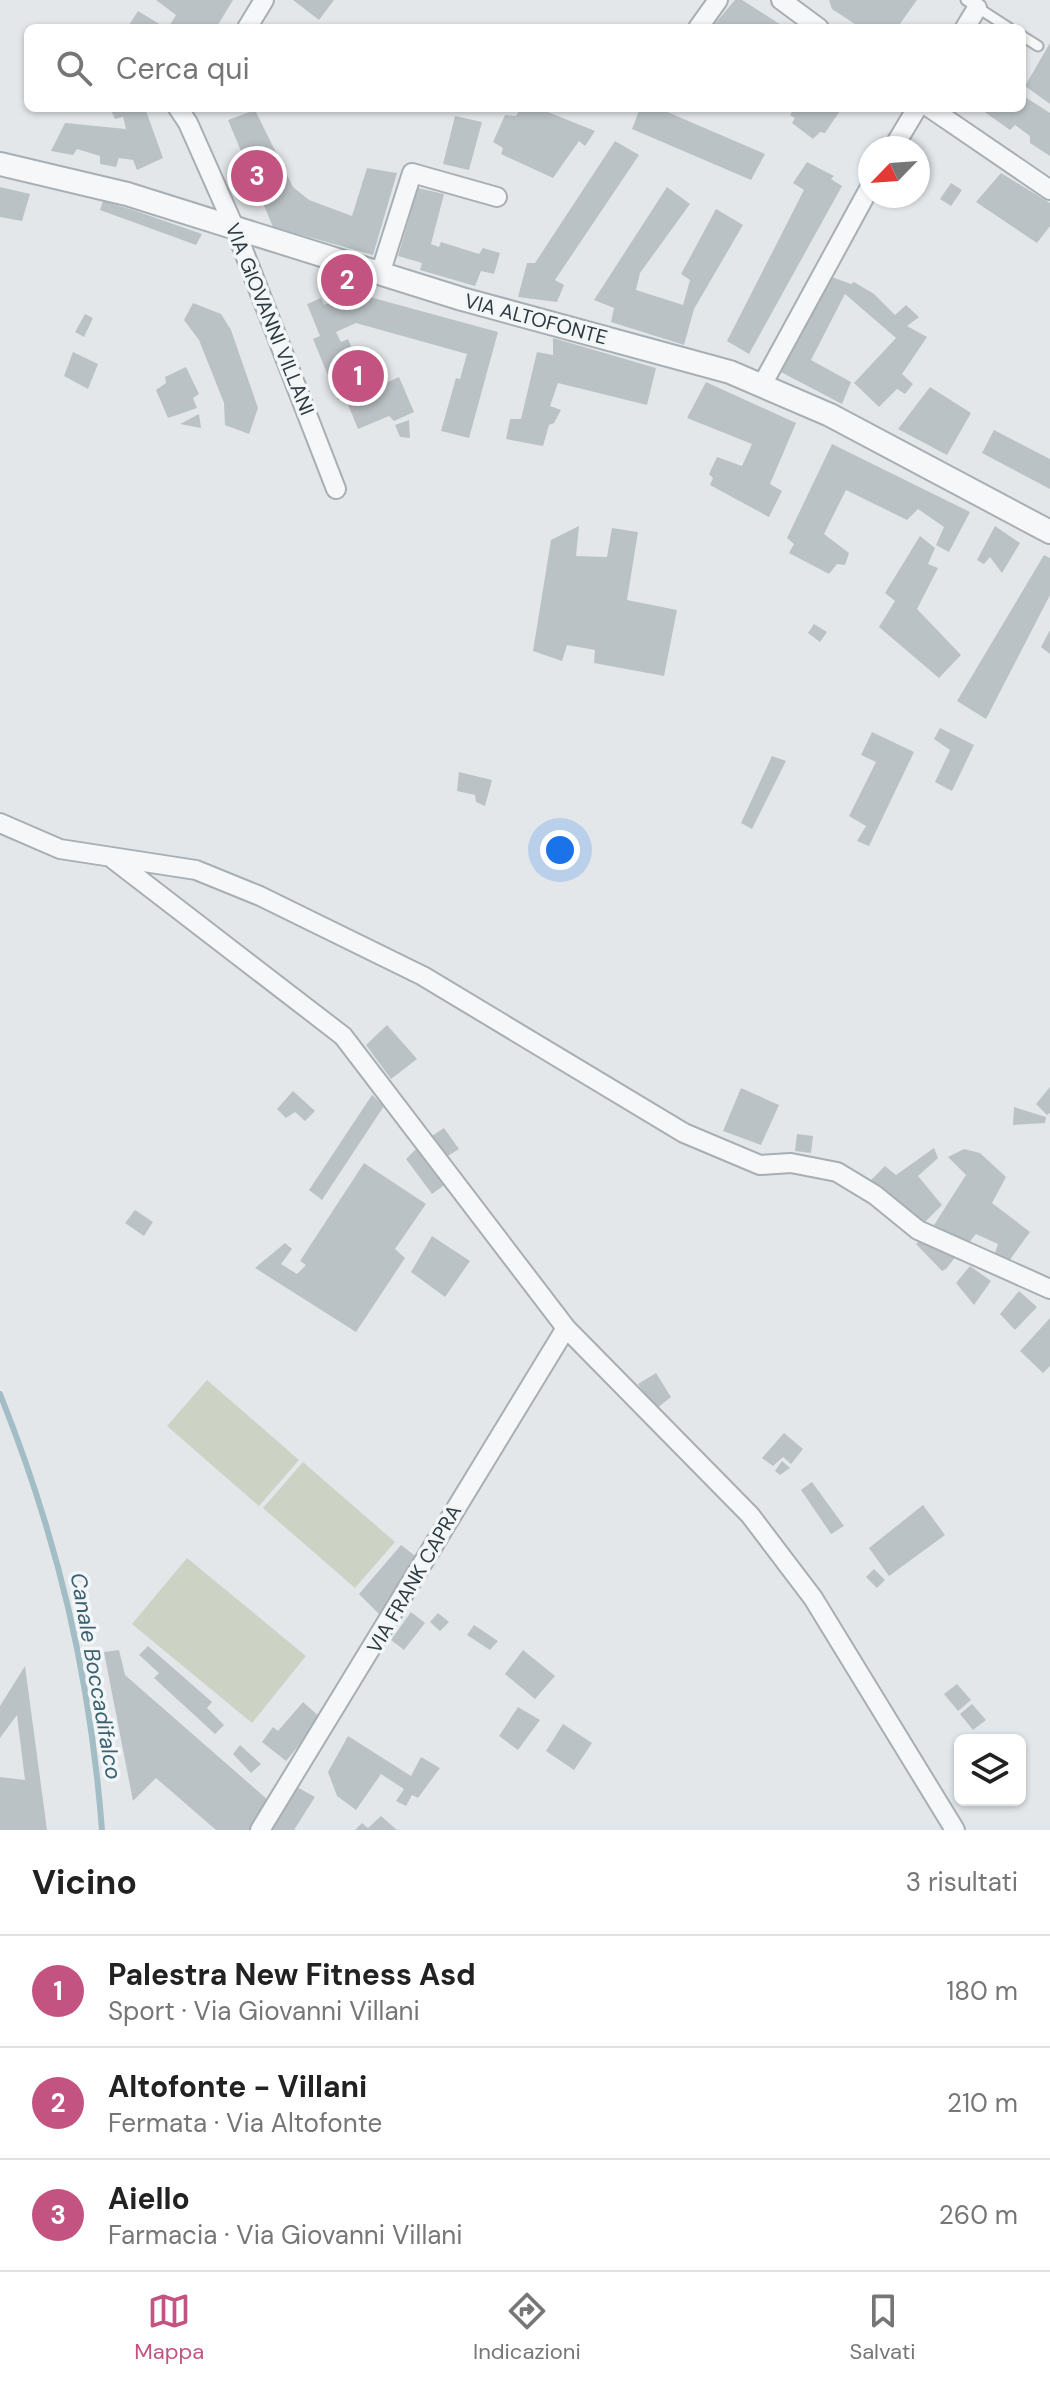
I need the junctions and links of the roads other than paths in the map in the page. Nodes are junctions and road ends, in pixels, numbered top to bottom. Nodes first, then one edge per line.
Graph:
1 (264, 0) edge
2 (718, 0) edge
3 (781, 0) edge
4 (972, 4) edge
5 (249, 24) edge
6 (701, 24) edge
7 (814, 24) edge
8 (966, 24) edge
9 (1003, 24) edge
10 (1026, 38) edge
11 (1038, 46) dead end
12 (915, 112) edge
13 (936, 112) edge
14 (188, 113) edge
15 (900, 136) edge
16 (0, 164) edge
17 (1050, 190) edge
18 (497, 197) dead end
19 (859, 208) edge
20 (235, 229) junction
21 (380, 274) junction
22 (762, 385) junction
23 (336, 489) dead end
24 (1050, 532) edge
25 (0, 823) edge
26 (113, 859) junction
27 (1050, 1289) edge
28 (566, 1328) junction
29 (260, 1830) edge
30 (955, 1830) edge

1 - 5 street
2 - 6 street
3 - 7 street
4 - 8 street
4 - 9 lane
10 - 11 lane
12 - 15 street
13 - 17 street
14 - 20 street, VIA GIOVANNI VILLANI
16 - 20 street, VIA ALTOFONTE
18 - 21 street
19 - 22 street
20 - 21 street, VIA ALTOFONTE
20 - 23 street, VIA GIOVANNI VILLANI
21 - 22 street, VIA ALTOFONTE
22 - 24 street, VIA ALTOFONTE
25 - 26 street
26 - 27 street
26 - 28 street
28 - 29 street, VIA FRANK CAPRA
28 - 30 street

